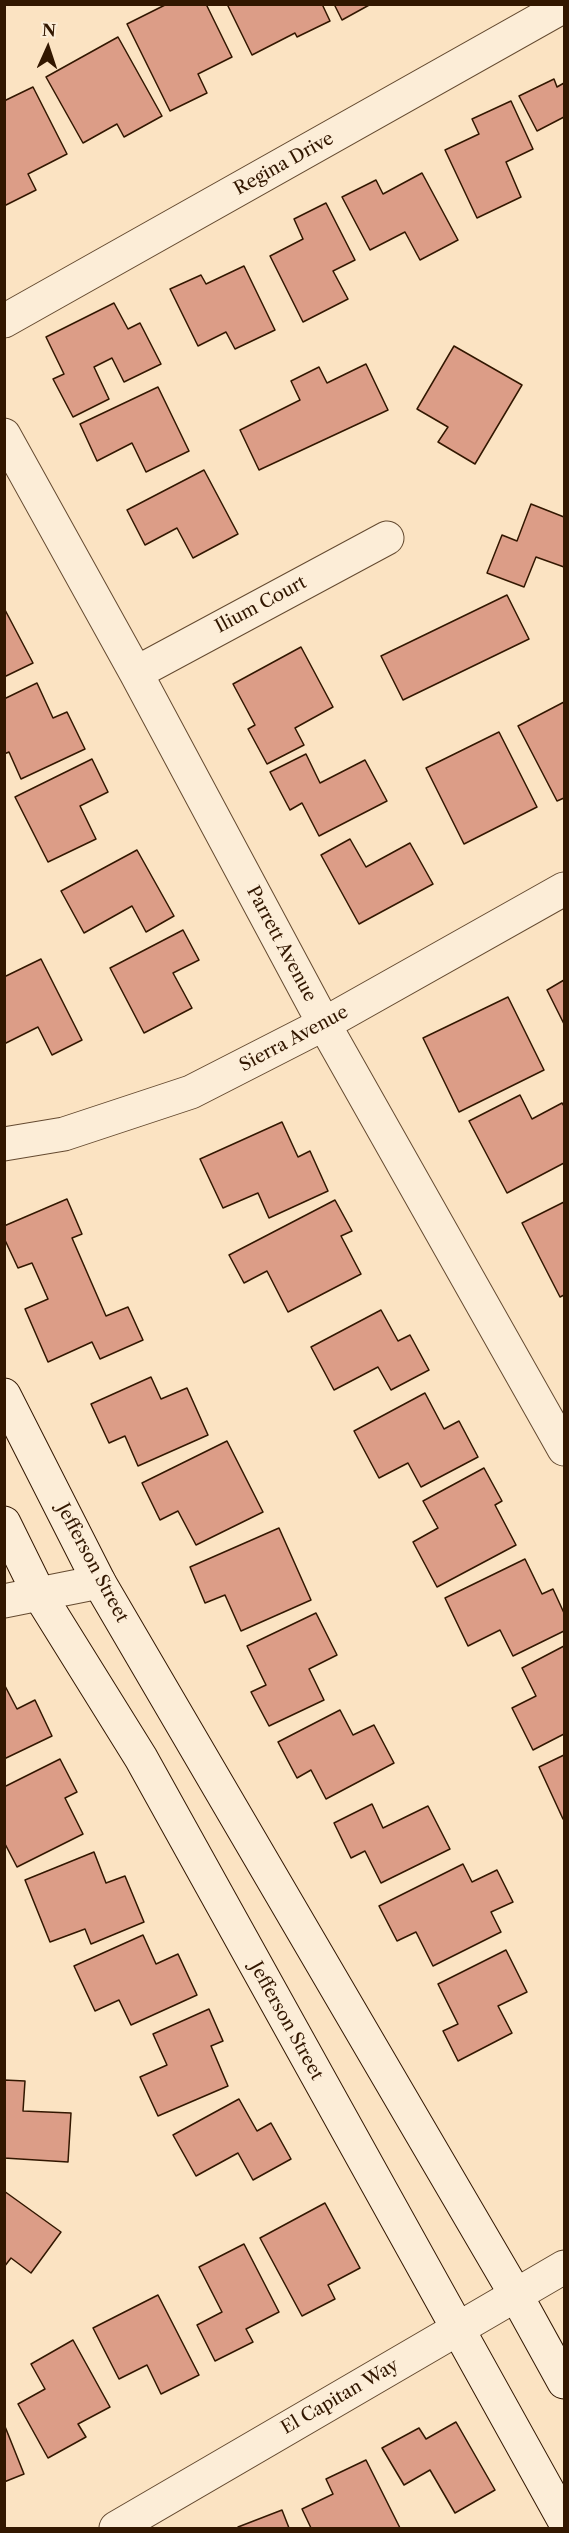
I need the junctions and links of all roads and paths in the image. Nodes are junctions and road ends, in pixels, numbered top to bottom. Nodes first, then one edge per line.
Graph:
1 (564, 6) edge
2 (4, 321) edge
3 (4, 435) edge
4 (387, 538) dead end
5 (136, 673) junction
6 (564, 889) edge
7 (324, 1024) junction
8 (4, 1144) edge
9 (4, 1395) edge
10 (564, 1449) edge
11 (4, 1523) edge
12 (99, 1582) junction
13 (39, 1594) junction
14 (4, 1601) edge
15 (564, 2267) edge
16 (516, 2295) junction
17 (457, 2329) junction
18 (564, 2382) edge
19 (564, 2520) edge
20 (116, 2529) edge

1 - 2 street, Regina Drive
3 - 5 street, Parrett Avenue
4 - 5 street, Ilium Court
5 - 7 street, Parrett Avenue
6 - 7 street, Sierra Avenue
7 - 8 street, Sierra Avenue
7 - 10 street, Parrett Avenue
9 - 12 street, Jefferson Street
11 - 13 street, Jefferson Street
12 - 13 street
12 - 16 street, Jefferson Street
13 - 14 street
13 - 17 street, Jefferson Street
15 - 16 street, El Capitan Way
16 - 17 street, El Capitan Way
16 - 18 street, Jefferson Street
17 - 19 street, Jefferson Street
17 - 20 street, El Capitan Way

